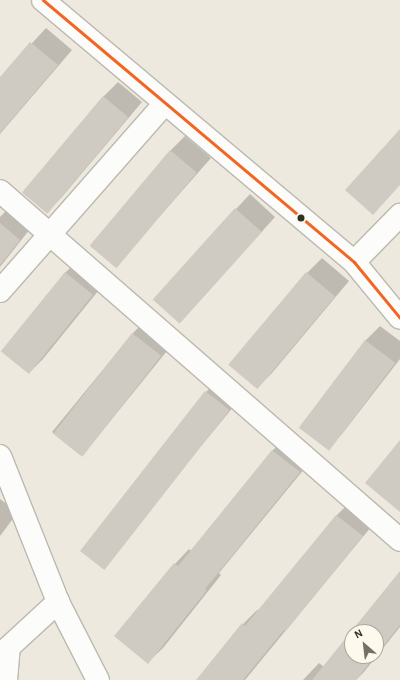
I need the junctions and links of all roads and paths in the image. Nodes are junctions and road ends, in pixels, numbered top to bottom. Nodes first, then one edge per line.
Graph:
1 (43, 0) edge
2 (165, 103) junction
3 (0, 191) edge
4 (400, 215) edge
5 (50, 234) junction
6 (354, 262) junction
7 (0, 291) edge
8 (400, 318) edge
9 (0, 456) edge
10 (400, 540) edge
11 (58, 602) junction
12 (6, 680) edge
13 (98, 680) edge

1 - 2 street
2 - 5 street
2 - 6 street
3 - 5 street
4 - 6 street
5 - 7 street
5 - 10 street
6 - 8 street
9 - 11 street
11 - 12 street
11 - 13 street

